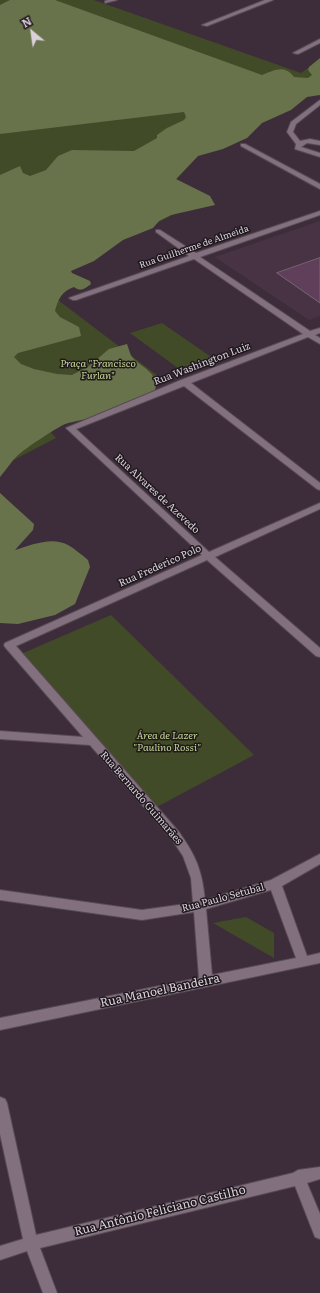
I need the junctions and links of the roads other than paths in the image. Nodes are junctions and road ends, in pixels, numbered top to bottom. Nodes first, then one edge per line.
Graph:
1 (114, 0) edge
2 (270, 0) edge
3 (107, 2) dead end
4 (205, 25) dead end
5 (320, 41) edge
6 (296, 53) dead end
7 (320, 102) edge
8 (320, 143) edge
9 (243, 145) dead end
10 (298, 146) junction
11 (320, 155) edge
12 (320, 187) edge
13 (320, 213) edge
14 (158, 231) dead end
15 (197, 256) junction
16 (73, 298) dead end
17 (320, 330) edge
18 (309, 334) junction
19 (320, 342) edge
20 (184, 382) junction
21 (70, 428) joint
22 (320, 487) edge
23 (320, 506) edge
24 (208, 556) junction
25 (9, 645) joint
26 (320, 654) edge
27 (0, 735) edge
28 (91, 742) junction
29 (320, 859) edge
30 (275, 884) junction
31 (0, 895) edge
32 (200, 906) junction
33 (320, 958) edge
34 (303, 962) junction
35 (206, 982) junction
36 (0, 1024) edge
37 (0, 1103) edge
38 (320, 1172) edge
39 (298, 1177) junction
40 (320, 1232) edge
41 (31, 1243) junction
42 (0, 1253) edge
43 (50, 1293) edge

1 - 3 street
2 - 4 street
5 - 6 street
7 - 10 street
8 - 10 street
9 - 12 street
10 - 11 street
13 - 15 street, Rua Guilherme de Almeida
14 - 15 street
15 - 16 street, Rua Guilherme de Almeida
15 - 18 street
17 - 18 street, Rua Washington Luiz
18 - 19 street
18 - 20 street, Rua Washington Luiz
20 - 21 street, Rua Washington Luiz
20 - 22 street
21 - 24 street, Rua Alvares de Azevedo
23 - 24 street, Rua Frederico Polo
24 - 25 street, Rua Frederico Polo
24 - 26 street, Rua Alvares de Azevedo
25 - 28 street, Rua Bernardo Guimarães
27 - 28 street
28 - 32 street, Rua Bernardo Guimarães
29 - 30 street, Rua Paulo Setubal
30 - 32 street, Rua Paulo Setubal
30 - 34 street
31 - 32 street, Rua Paulo Setubal
32 - 35 street, Rua Bernardo Guimarães
33 - 34 street, Rua Manoel Bandeira
34 - 35 street, Rua Manoel Bandeira
35 - 36 street, Rua Manoel Bandeira
37 - 41 street
38 - 39 street, Rua Antônio Feliciano Castilho
39 - 40 street
39 - 41 street, Rua Antônio Feliciano Castilho
41 - 42 street, Rua Antônio Feliciano Castilho
41 - 43 street

